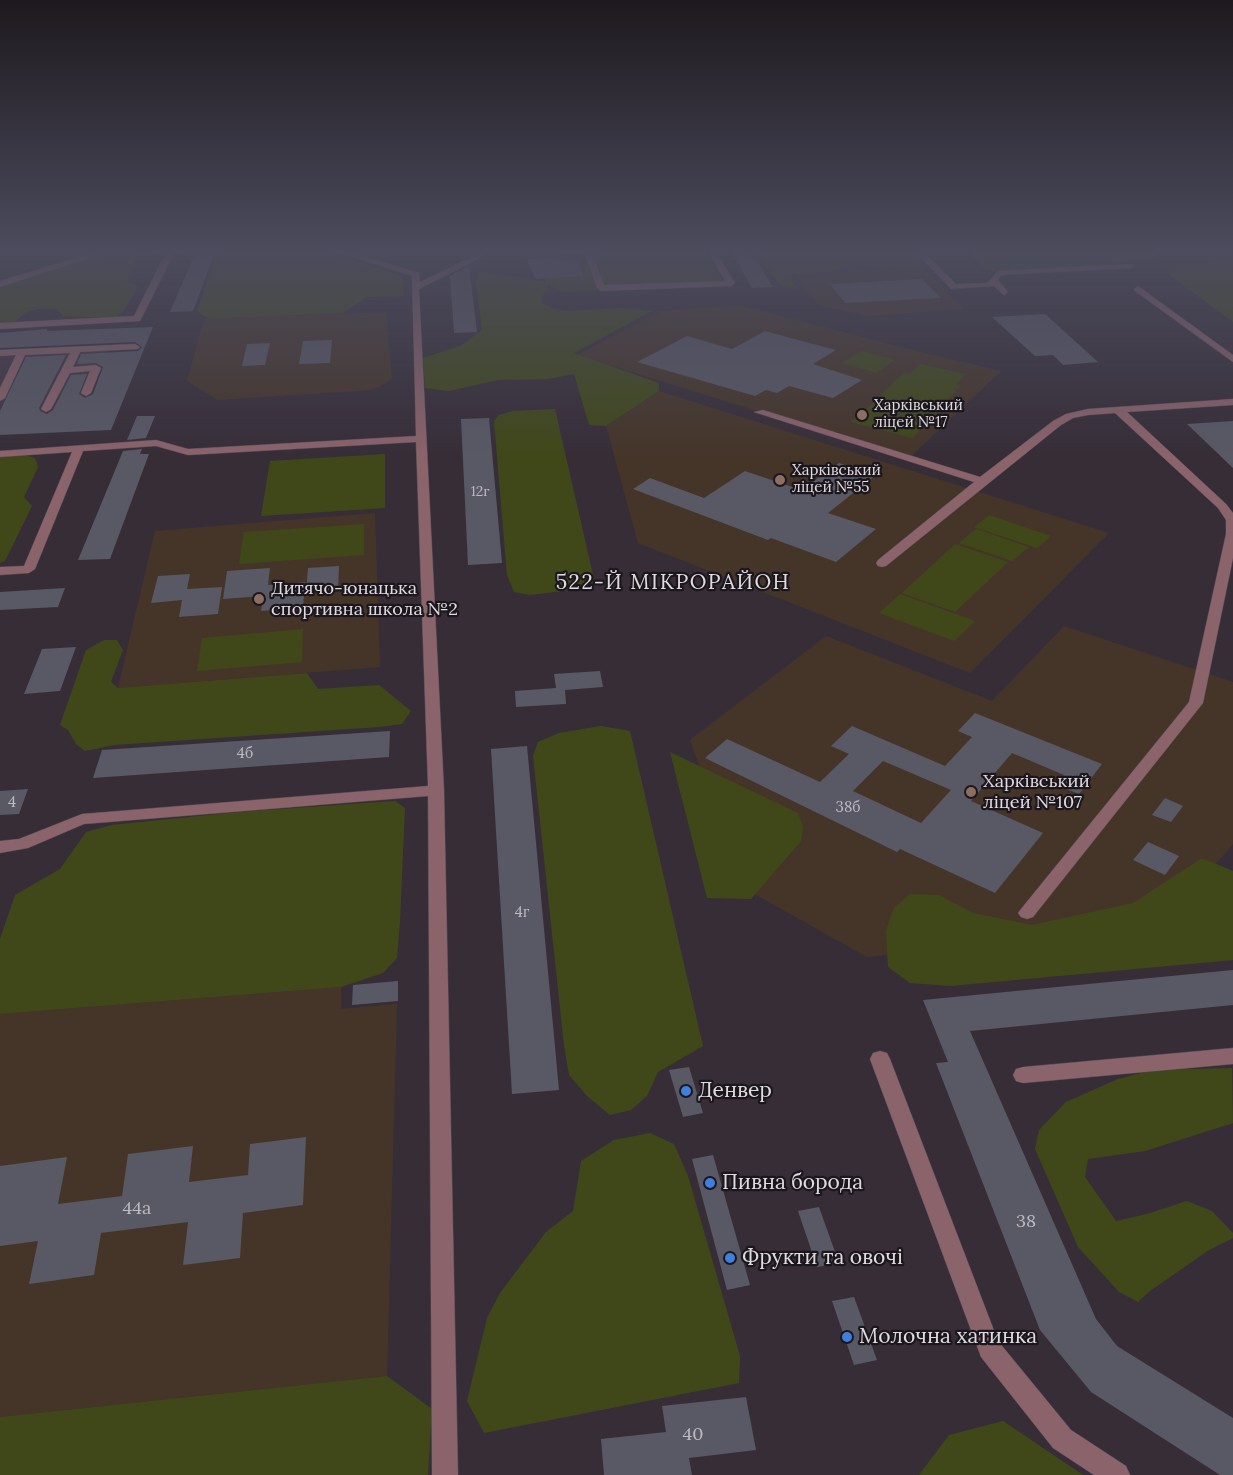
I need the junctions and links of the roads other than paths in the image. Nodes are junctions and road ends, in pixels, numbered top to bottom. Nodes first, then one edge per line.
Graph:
1 (121, 320) edge
2 (416, 320) edge
3 (1180, 320) edge
4 (0, 326) edge
5 (135, 347) dead end
6 (77, 349) junction
7 (0, 352) edge
8 (22, 352) junction
9 (1233, 359) edge
10 (66, 370) junction
11 (86, 393) dead end
12 (0, 398) edge
13 (1233, 402) edge
14 (46, 409) dead end
15 (1118, 410) junction
16 (759, 412) dead end
17 (421, 439) junction
18 (79, 449) junction
19 (0, 454) edge
20 (982, 481) junction
21 (882, 563) dead end
22 (0, 571) edge
23 (436, 790) junction
24 (0, 847) edge
25 (1027, 913) dead end
26 (1233, 1056) edge
27 (880, 1059) dead end
28 (1023, 1075) dead end
29 (445, 1475) edge
30 (1117, 1475) edge

1 - 4 lane
2 - 17 lane
3 - 9 lane
5 - 6 lane
6 - 8 lane
6 - 10 lane
7 - 8 lane
8 - 12 lane
10 - 11 lane
10 - 14 lane
13 - 15 lane
15 - 20 lane
15 - 25 lane
16 - 20 lane
17 - 18 lane
17 - 23 lane
18 - 19 lane
18 - 22 lane
20 - 21 lane
23 - 24 lane
23 - 29 lane
26 - 28 lane
27 - 30 lane

